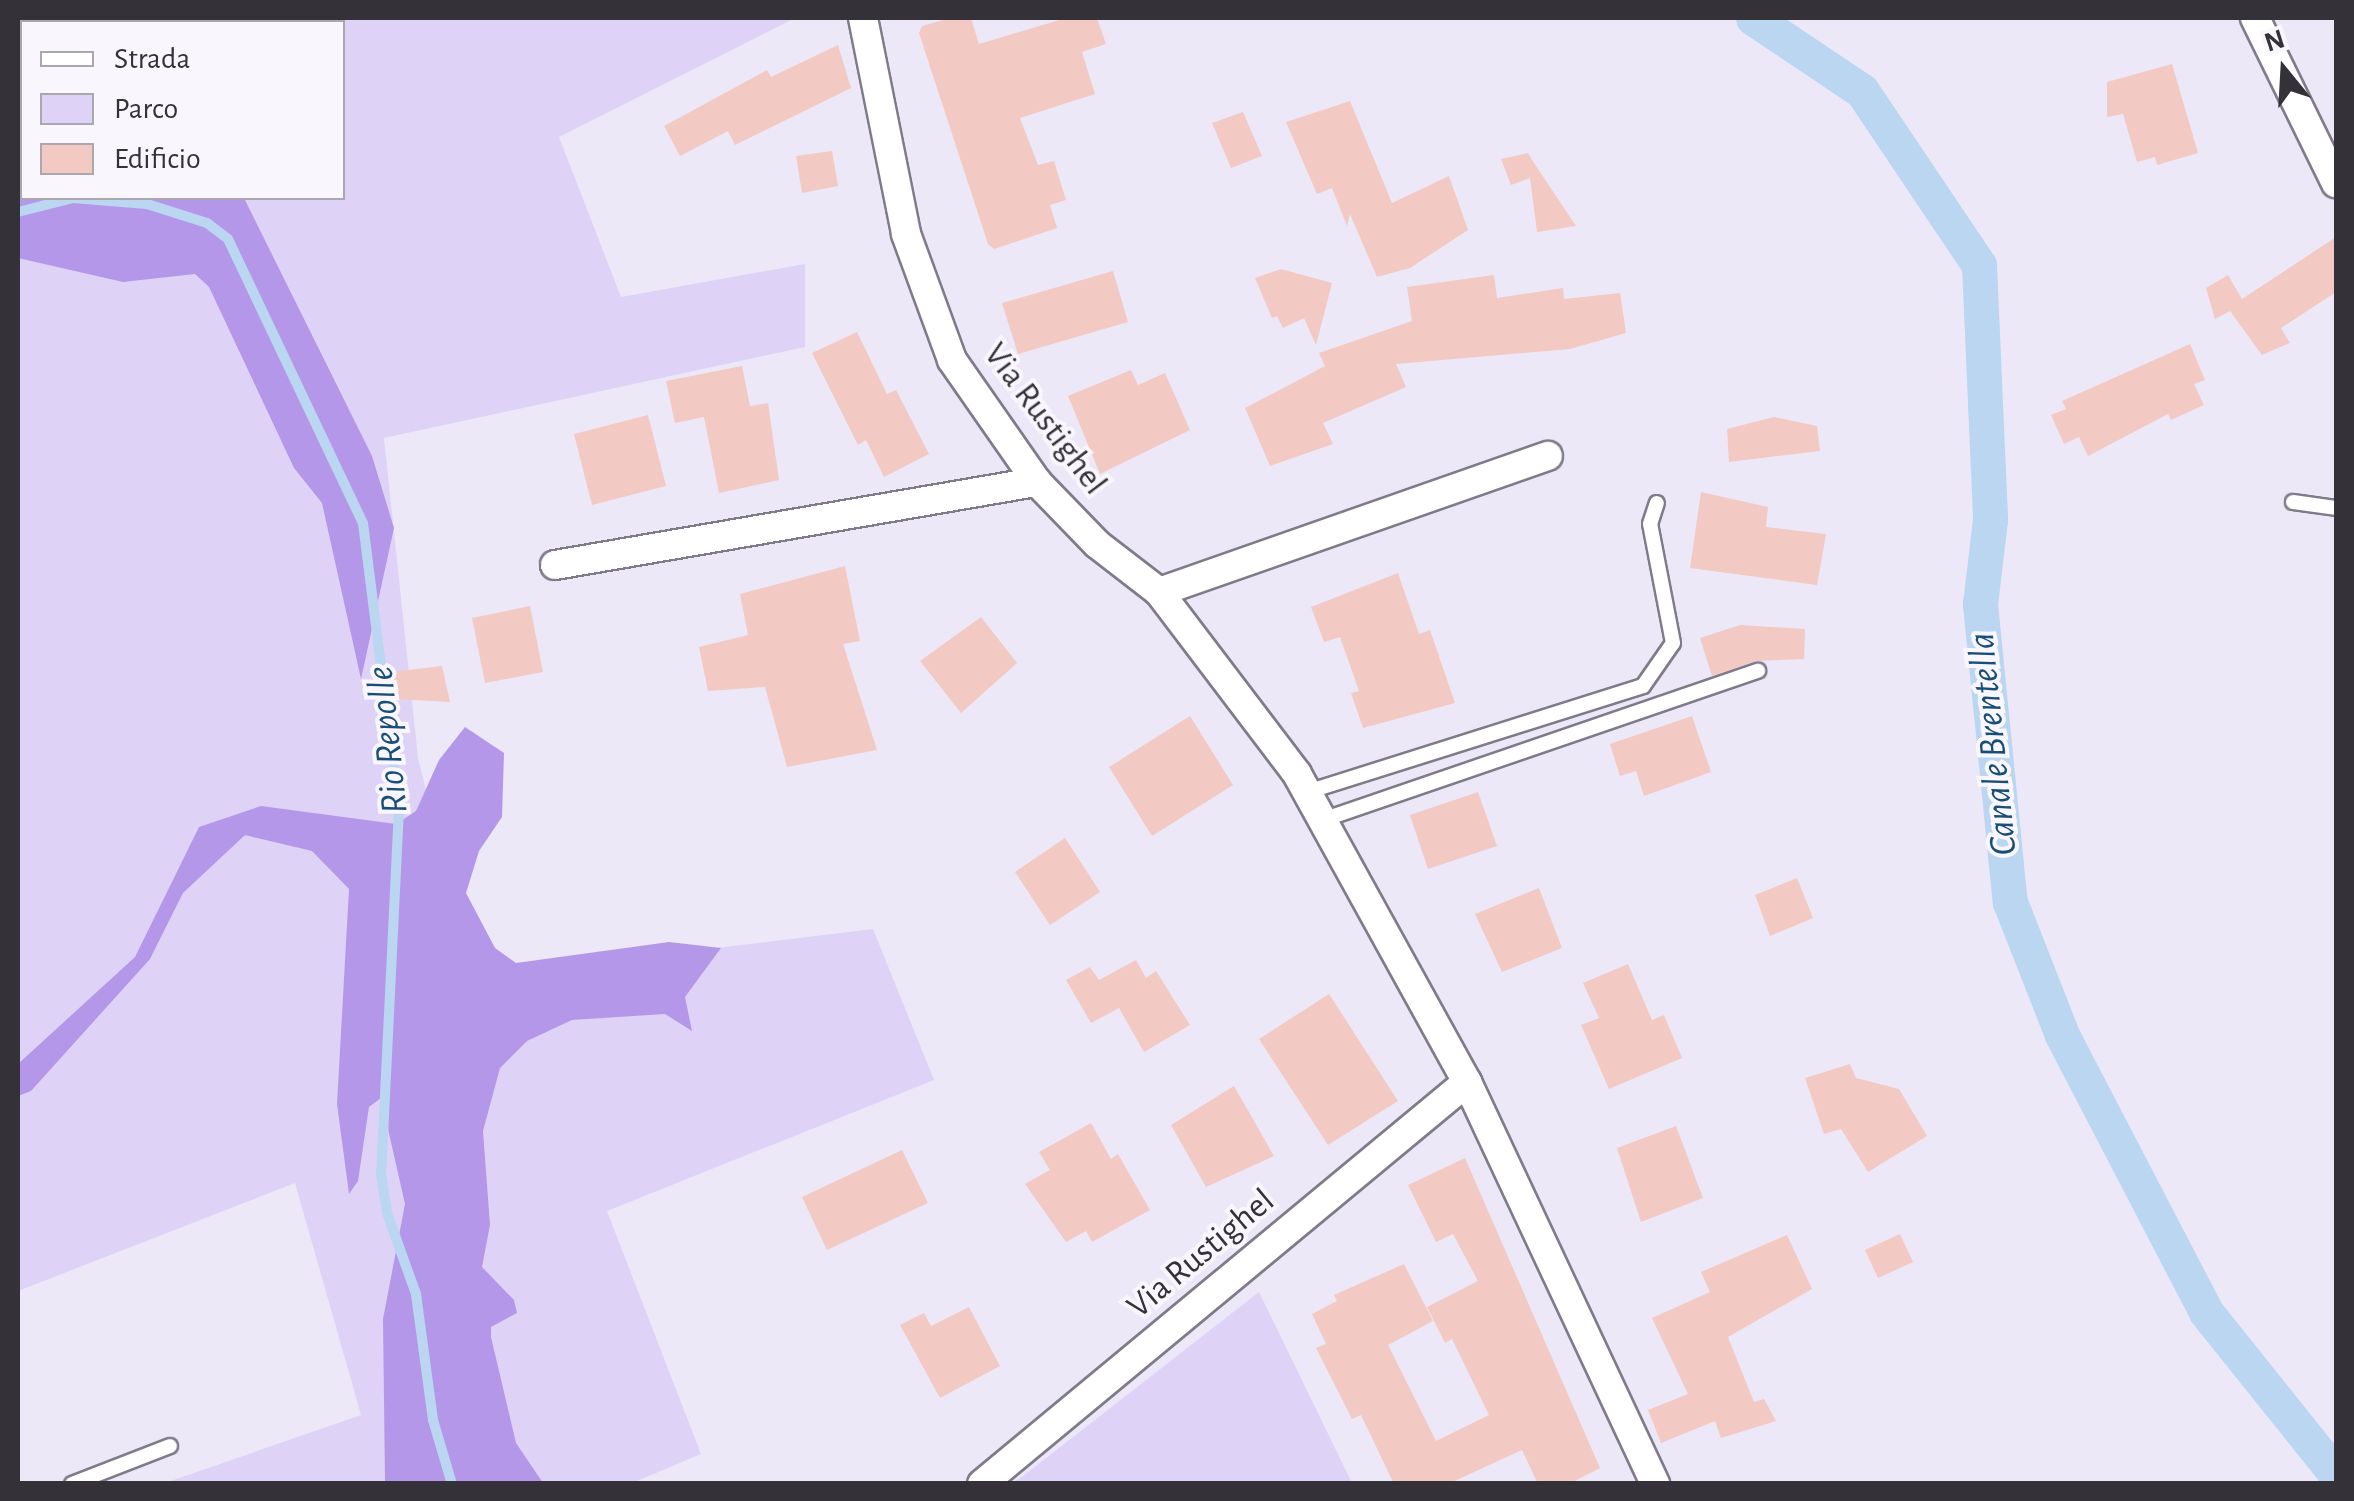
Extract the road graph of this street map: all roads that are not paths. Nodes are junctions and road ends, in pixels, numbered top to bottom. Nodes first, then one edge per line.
1 (863, 18) edge
2 (2255, 18) edge
3 (2336, 183) edge
4 (1548, 456) dead end
5 (1037, 482) junction
6 (2293, 502) dead end
7 (1657, 503) dead end
8 (2336, 508) edge
9 (555, 565) dead end
10 (1159, 592) junction
11 (1758, 671) dead end
12 (1307, 792) junction
13 (1322, 820) junction
14 (1468, 1082) junction
15 (170, 1446) dead end
16 (72, 1484) edge
17 (982, 1484) edge
18 (1655, 1484) edge

1 - 5 street, Via Rustighel
2 - 3 street
4 - 10 street
5 - 9 street
5 - 10 street, Via Rustighel
6 - 8 lane
7 - 12 lane
10 - 12 street, Via Rustighel
11 - 13 lane
12 - 13 street, Via Rustighel
13 - 14 street, Via Rustighel
14 - 17 street, Via Rustighel
14 - 18 street, Via Rustighel
15 - 16 lane

